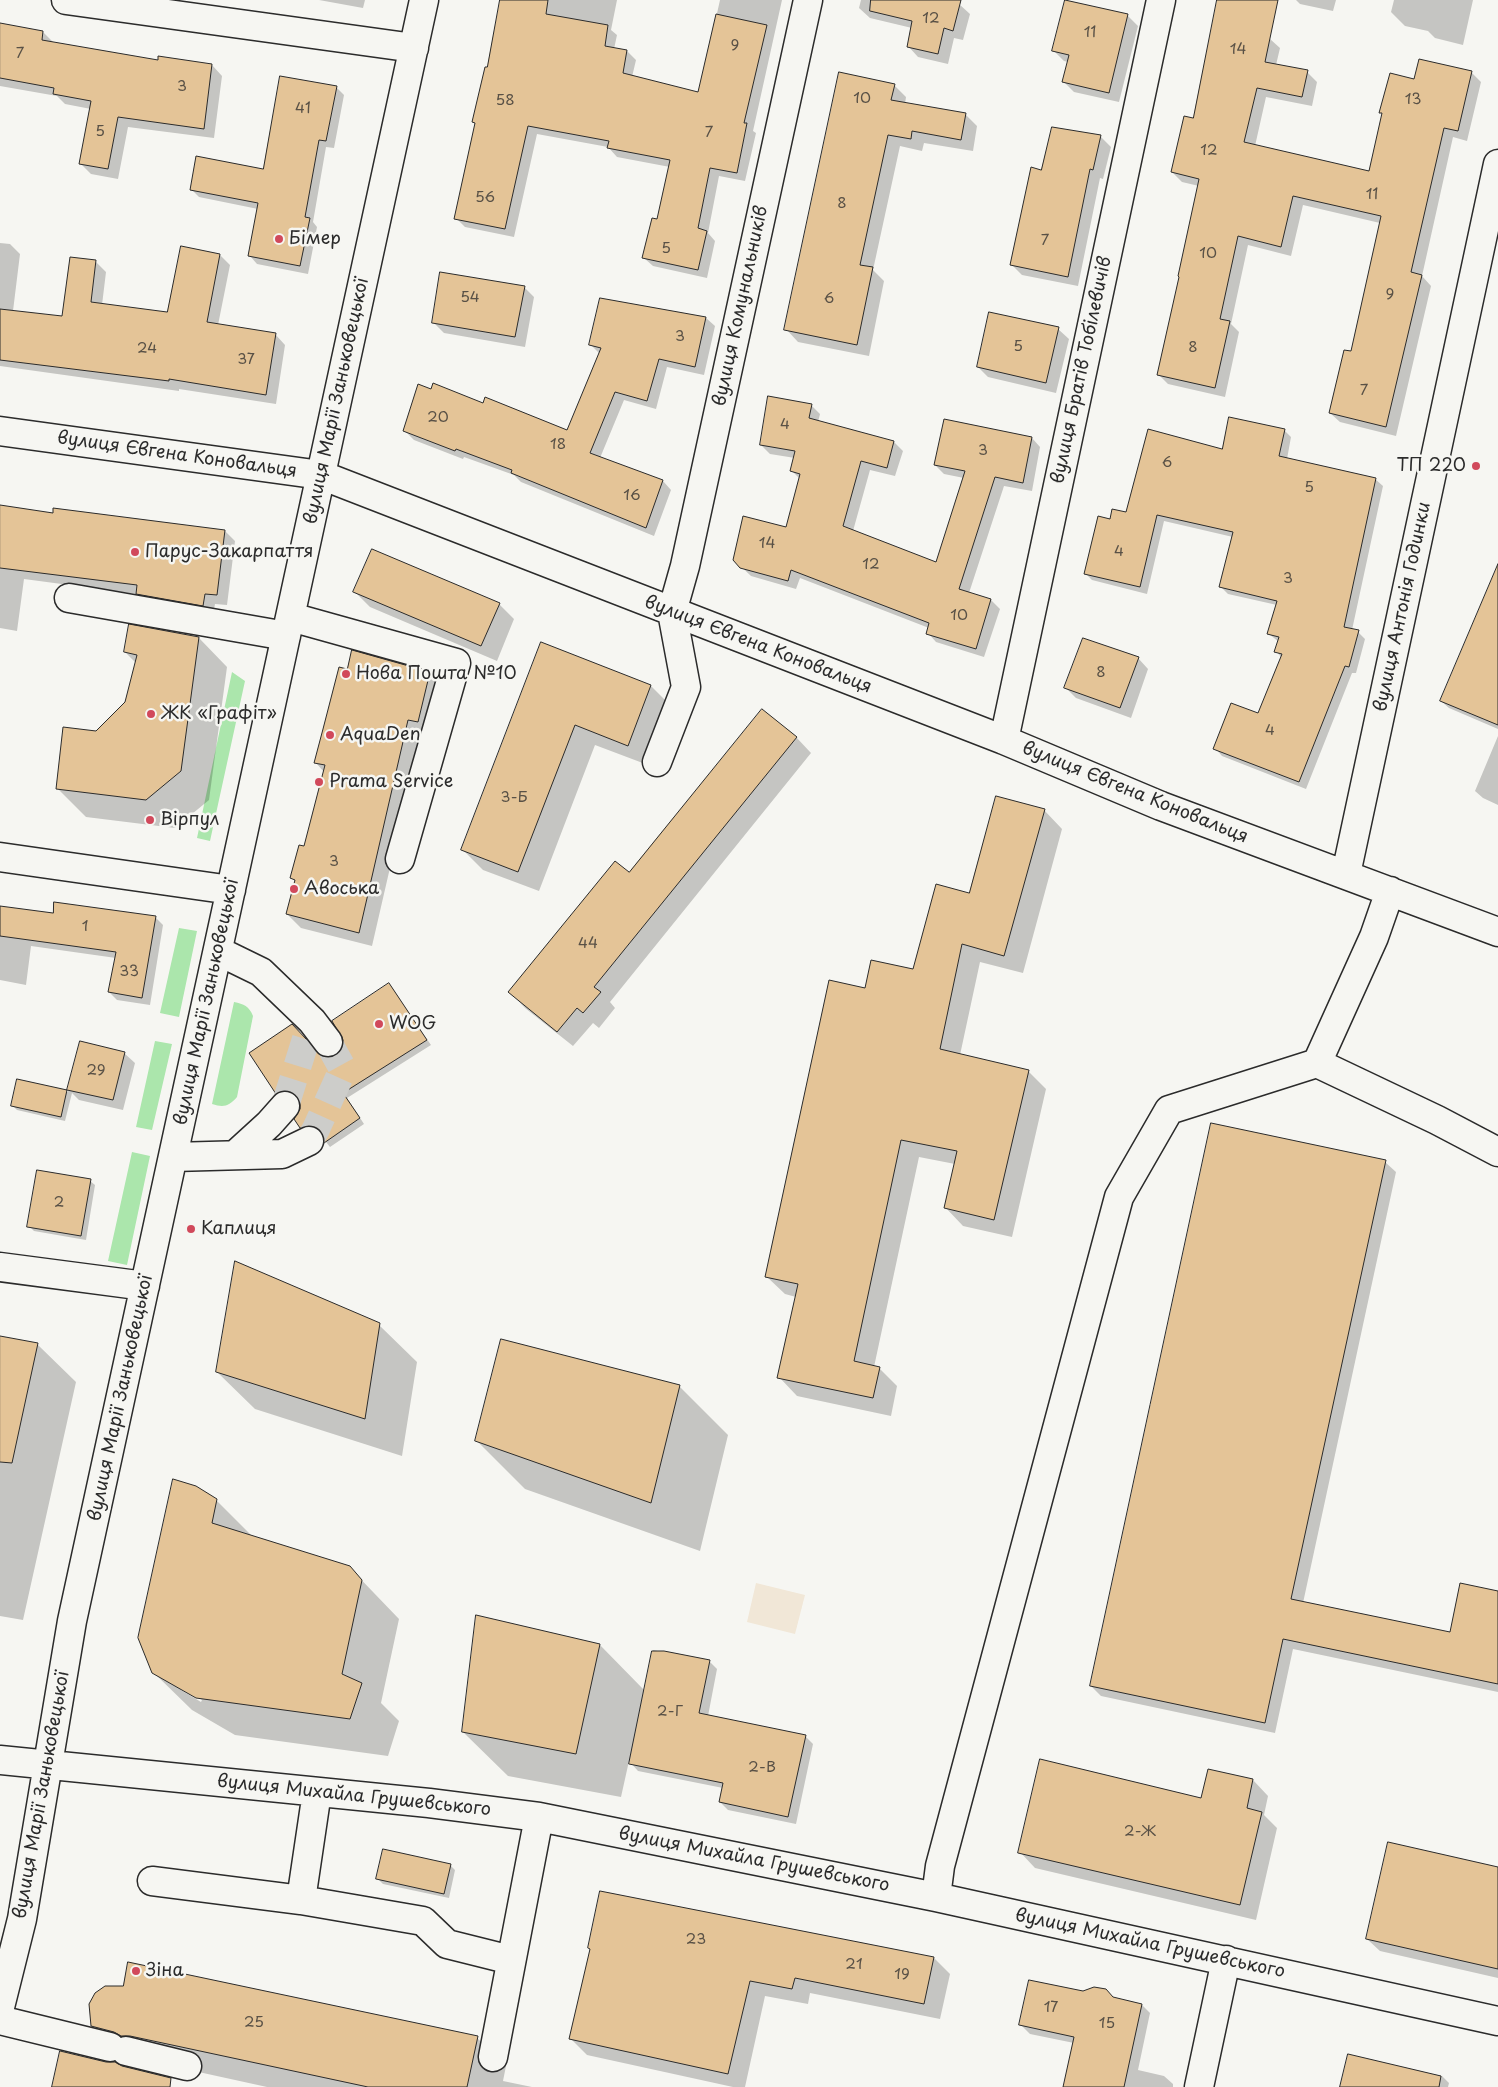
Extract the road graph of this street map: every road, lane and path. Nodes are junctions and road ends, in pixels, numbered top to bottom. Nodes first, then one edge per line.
1 (66, 0) edge
2 (424, 0) edge
3 (808, 0) edge
4 (1161, 0) edge
5 (414, 48) junction
6 (1498, 164) edge
7 (1493, 213) edge
8 (0, 431) edge
9 (321, 475) junction
10 (69, 598) dead end
11 (672, 612) junction
12 (288, 627) junction
13 (1004, 740) junction
14 (657, 762) dead end
15 (0, 858) edge
16 (400, 859) dead end
17 (1346, 874) junction
18 (231, 890) junction
19 (1390, 891) junction
20 (1498, 932) edge
21 (218, 951) junction
22 (317, 1040) tunnel mouth
23 (1317, 1063) junction
24 (285, 1106) tunnel mouth
25 (309, 1141) tunnel mouth
26 (1498, 1152) edge
27 (235, 1155) junction
28 (173, 1157) junction
29 (0, 1267) edge
30 (145, 1286) junction
31 (0, 1760) edge
32 (49, 1764) junction
33 (317, 1792) junction
34 (539, 1817) junction
35 (152, 1881) dead end
36 (936, 1897) junction
37 (301, 1900) junction
38 (511, 1960) junction
39 (1226, 1960) junction
40 (0, 2007) edge
41 (0, 2020) edge
42 (1498, 2021) edge
43 (493, 2057) dead end
44 (187, 2066) dead end
45 (1199, 2087) edge

1 - 5 street
2 - 5 street, вулиця Марії Заньковецької
3 - 11 street, вулиця Комунальників
4 - 13 street, вулиця Братів Тобілевичів
5 - 9 street, вулиця Марії Заньковецької
6 - 7 street, вулиця Антонія Годинки
7 - 17 street, вулиця Антонія Годинки
8 - 9 street, вулиця Євгена Коновальця
9 - 11 street, вулиця Євгена Коновальця
9 - 12 street, вулиця Марії Заньковецької
10 - 12 street
11 - 13 street, вулиця Євгена Коновальця
11 - 14 street
12 - 16 street
12 - 18 street, вулиця Марії Заньковецької
13 - 17 street, вулиця Євгена Коновальця
15 - 18 street
17 - 19 street, вулиця Євгена Коновальця
18 - 21 street, вулиця Марії Заньковецької
19 - 20 street, вулиця Євгена Коновальця
19 - 23 street
21 - 22 street
21 - 28 street, вулиця Марії Заньковецької
23 - 26 street
23 - 36 street
24 - 27 street
25 - 27 street
27 - 28 street
28 - 30 street, вулиця Марії Заньковецької
29 - 30 street
30 - 32 street, вулиця Марії Заньковецької
31 - 32 street, вулиця Михайла Грушевського
32 - 33 street, вулиця Михайла Грушевського
32 - 40 street, вулиця Марії Заньковецької
33 - 34 street, вулиця Михайла Грушевського
33 - 37 street
34 - 36 street, вулиця Михайла Грушевського
34 - 38 street
35 - 37 street
36 - 39 street, вулиця Михайла Грушевського
37 - 38 street
38 - 43 street
39 - 42 street, вулиця Михайла Грушевського
39 - 45 street
41 - 44 street

